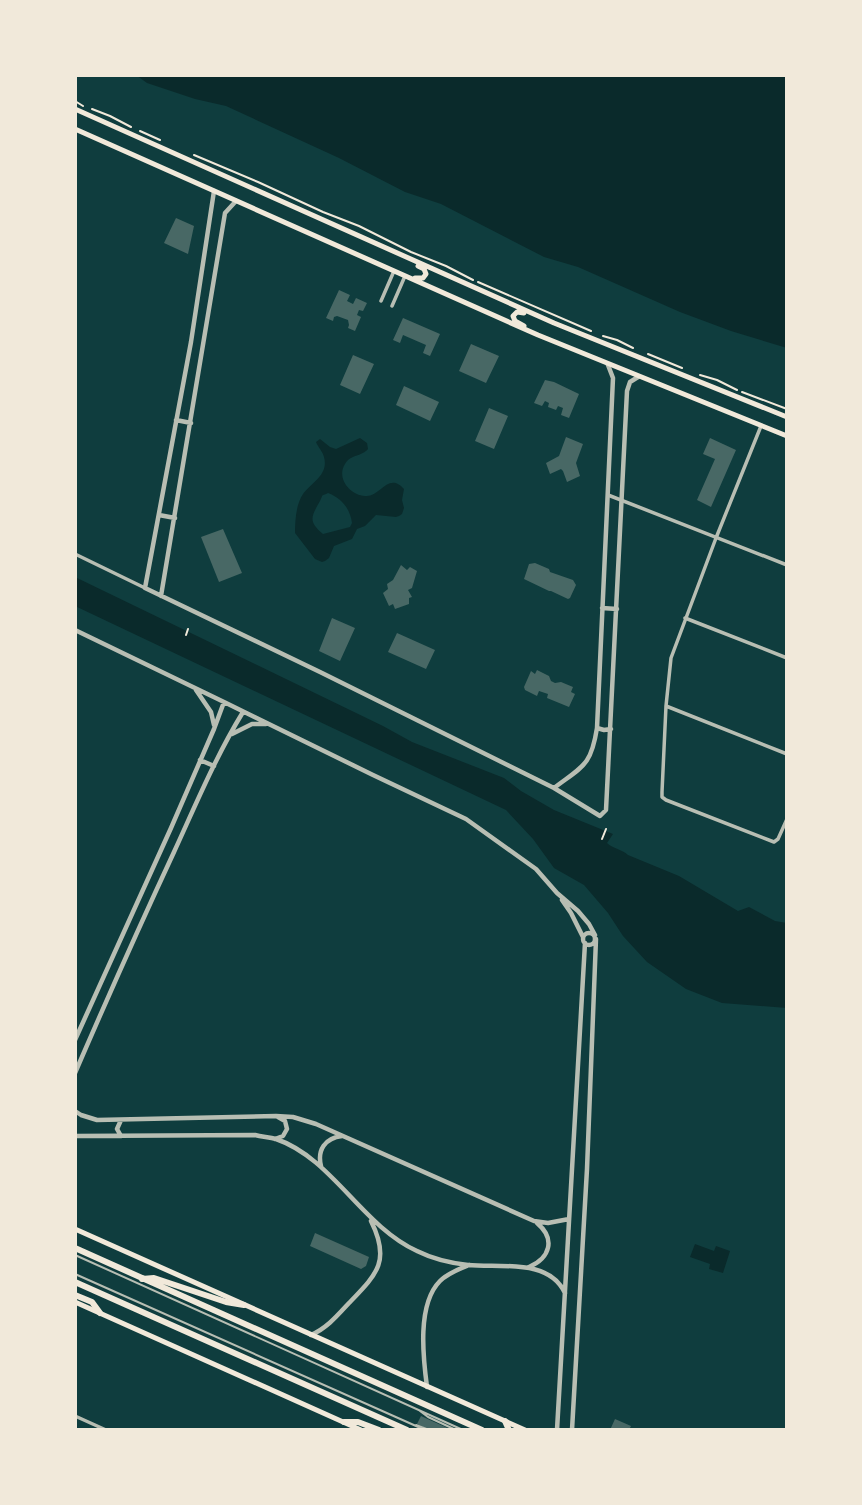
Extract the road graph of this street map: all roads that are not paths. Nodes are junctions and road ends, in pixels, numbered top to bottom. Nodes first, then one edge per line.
1 (75, 109) edge
2 (77, 130) edge
3 (75, 139) edge
4 (214, 191) junction
5 (236, 201) junction
6 (397, 253) junction
7 (394, 271) junction
8 (405, 276) junction
9 (381, 301) dead end
10 (392, 306) dead end
11 (554, 323) junction
12 (538, 335) junction
13 (608, 365) junction
14 (638, 377) junction
15 (787, 417) edge
16 (176, 420) junction
17 (191, 423) junction
18 (761, 426) junction
19 (787, 436) edge
20 (608, 495) junction
21 (622, 500) junction
22 (159, 515) junction
23 (175, 518) junction
24 (716, 538) junction
25 (75, 554) edge
26 (787, 565) edge
27 (145, 588) junction
28 (161, 596) junction
29 (602, 608) junction
30 (617, 609) junction
31 (685, 618) junction
32 (75, 630) edge
33 (787, 658) edge
34 (194, 687) junction
35 (224, 702) junction
36 (666, 706) junction
37 (243, 712) junction
38 (268, 724) junction
39 (597, 728) junction
40 (214, 729) junction
41 (611, 729) junction
42 (228, 737) junction
43 (787, 754) edge
44 (200, 760) junction
45 (214, 766) junction
46 (554, 788) junction
47 (787, 819) edge
48 (171, 828) junction
49 (183, 833) junction
50 (557, 893) junction
51 (129, 921) junction
52 (140, 926) junction
53 (595, 937) junction
54 (584, 940) junction
55 (84, 1021) junction
56 (593, 1026) junction
57 (95, 1027) junction
58 (580, 1027) junction
59 (75, 1040) edge
60 (75, 1073) edge
61 (577, 1084) junction
62 (590, 1084) junction
63 (75, 1111) edge
64 (276, 1116) junction
65 (121, 1119) junction
66 (75, 1136) edge
67 (121, 1136) junction
68 (346, 1136) junction
69 (274, 1139) junction
70 (323, 1170) junction
71 (571, 1175) junction
72 (586, 1177) junction
73 (369, 1217) junction
74 (569, 1219) junction
75 (534, 1221) junction
76 (75, 1229) edge
77 (75, 1248) edge
78 (75, 1255) edge
79 (469, 1265) junction
80 (528, 1268) junction
81 (75, 1274) edge
82 (142, 1279) junction
83 (75, 1282) edge
84 (565, 1293) junction
85 (75, 1295) edge
86 (75, 1302) edge
87 (244, 1305) junction
88 (100, 1313) junction
89 (564, 1313) junction
90 (578, 1313) junction
91 (311, 1335) junction
92 (427, 1387) junction
93 (415, 1408) junction
94 (75, 1416) edge
95 (505, 1421) junction
96 (344, 1422) junction
97 (408, 1426) edge
98 (106, 1430) edge
99 (361, 1430) edge
100 (379, 1430) edge
101 (427, 1430) edge
102 (456, 1430) edge
103 (463, 1430) edge
104 (482, 1430) edge
105 (509, 1430) edge
106 (525, 1430) edge
107 (557, 1430) edge
108 (572, 1430) edge

1 - 6 main road
2 - 3 street
2 - 4 main road
4 - 5 main road
4 - 16 street
5 - 7 main road
5 - 17 street
6 - 8 main road
6 - 11 main road
7 - 8 main road
7 - 9 street
8 - 10 street
8 - 12 main road
11 - 12 main road
11 - 15 main road
12 - 13 main road
13 - 14 main road
13 - 20 street
14 - 18 main road
14 - 21 street
16 - 17 street
16 - 22 street
17 - 23 street
18 - 19 main road
18 - 24 street
20 - 21 street
20 - 29 street
21 - 24 street
21 - 30 street
22 - 23 street
22 - 27 street
23 - 28 street
24 - 26 street
24 - 31 street
25 - 27 street
27 - 28 street
28 - 46 street
29 - 30 street
29 - 39 street
30 - 41 street
31 - 33 street
31 - 36 street
32 - 34 street
34 - 35 street
34 - 40 street
35 - 37 street
35 - 40 street
36 - 43 street
36 - 47 street
37 - 38 street
37 - 42 street
38 - 42 street
38 - 50 street
39 - 41 street
39 - 46 street
40 - 44 street
41 - 46 street
42 - 45 street
44 - 45 street
44 - 48 street
45 - 49 street
48 - 49 street
48 - 51 street
49 - 52 street
50 - 53 street
50 - 54 street
51 - 52 street
51 - 55 street
52 - 57 street
53 - 54 street
53 - 54 street
53 - 56 street
54 - 58 street
55 - 57 street
55 - 59 street
56 - 58 street
56 - 62 street
57 - 60 street
58 - 61 street
61 - 62 street
61 - 71 street
62 - 72 street
63 - 65 street
64 - 65 street
64 - 68 street
64 - 69 street
65 - 67 street
66 - 67 street
67 - 69 street
68 - 70 street
68 - 75 street
69 - 70 street
70 - 73 street
71 - 72 street
71 - 74 street
72 - 90 street
73 - 79 street
73 - 91 street
74 - 75 street
74 - 84 street
75 - 80 street
76 - 87 main road
77 - 82 highway
78 - 93 lane
79 - 80 street
79 - 92 street
80 - 84 street
81 - 97 lane
82 - 87 highway
82 - 104 highway
83 - 97 highway
84 - 89 street
85 - 88 highway
86 - 88 main road
87 - 91 main road
88 - 96 main road
89 - 90 street
89 - 107 street
90 - 108 street
91 - 92 main road
92 - 95 main road
93 - 102 lane
93 - 103 lane
94 - 98 street
95 - 105 highway
95 - 106 main road
96 - 99 main road
96 - 100 highway
97 - 101 lane

